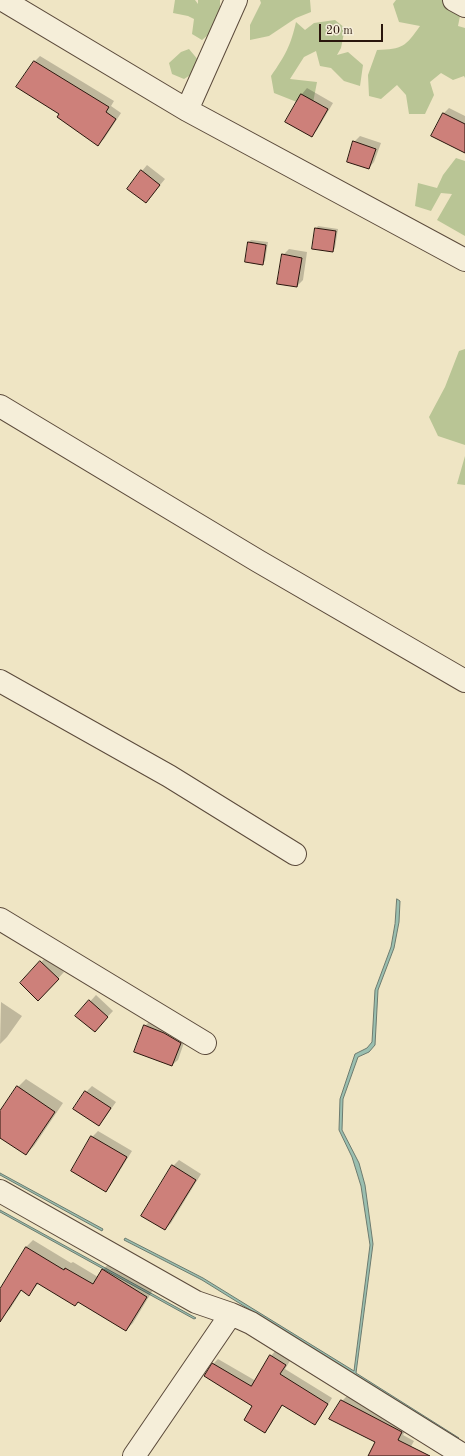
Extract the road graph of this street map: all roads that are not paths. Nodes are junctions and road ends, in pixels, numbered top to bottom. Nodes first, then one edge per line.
1 (3, 0) edge
2 (236, 0) edge
3 (454, 0) edge
4 (465, 6) edge
5 (186, 110) junction
6 (465, 260) edge
7 (0, 406) edge
8 (0, 681) edge
9 (465, 681) edge
10 (295, 854) dead end
11 (0, 919) edge
12 (205, 1043) dead end
13 (0, 1191) edge
14 (231, 1314) junction
15 (463, 1454) edge
16 (134, 1456) edge

1 - 5 street
2 - 5 street
3 - 4 street
5 - 6 street
7 - 9 street
8 - 10 street
11 - 12 street
13 - 14 street
14 - 15 street
14 - 16 street

